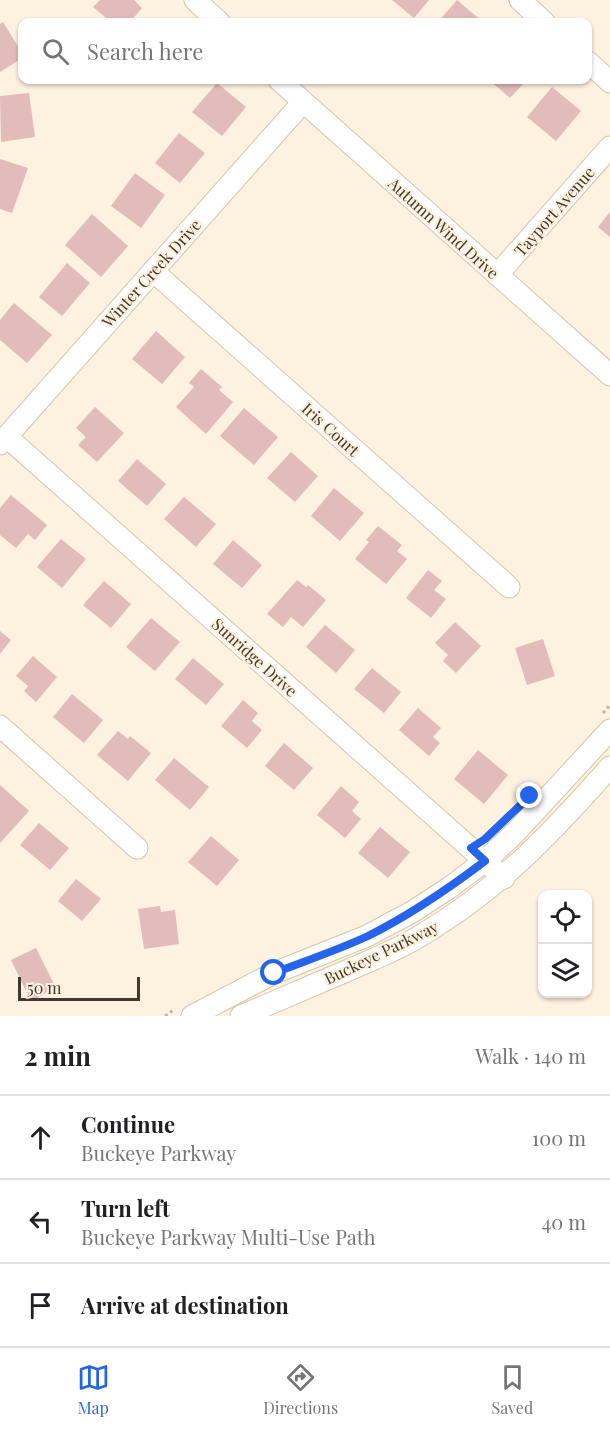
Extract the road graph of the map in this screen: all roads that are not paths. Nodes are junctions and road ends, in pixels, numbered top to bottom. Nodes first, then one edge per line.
1 (195, 0) edge
2 (520, 0) edge
3 (215, 18) edge
4 (540, 18) edge
5 (592, 66) edge
6 (610, 82) edge
7 (283, 84) edge
8 (303, 102) junction
9 (610, 147) edge
10 (153, 271) junction
11 (497, 275) junction
12 (610, 375) edge
13 (3, 440) edge
14 (509, 587) dead end
15 (606, 722) edge
16 (0, 726) edge
17 (610, 767) edge
18 (137, 848) dead end
19 (485, 861) junction
20 (504, 878) junction
21 (188, 1010) edge
22 (242, 1016) edge

1 - 3 street
2 - 4 street
5 - 6 street
7 - 8 street, Autumn Wind Drive
8 - 10 street, Winter Creek Drive
8 - 11 street, Autumn Wind Drive
9 - 11 street, Tayport Avenue
10 - 13 street, Winter Creek Drive
10 - 14 street, Iris Court
11 - 12 street, Autumn Wind Drive
13 - 19 street, Sunridge Drive
15 - 19 street, Buckeye Parkway
16 - 18 street
17 - 20 street, Buckeye Parkway
19 - 20 street, Sunridge Drive
19 - 21 street, Buckeye Parkway
20 - 22 street, Buckeye Parkway

